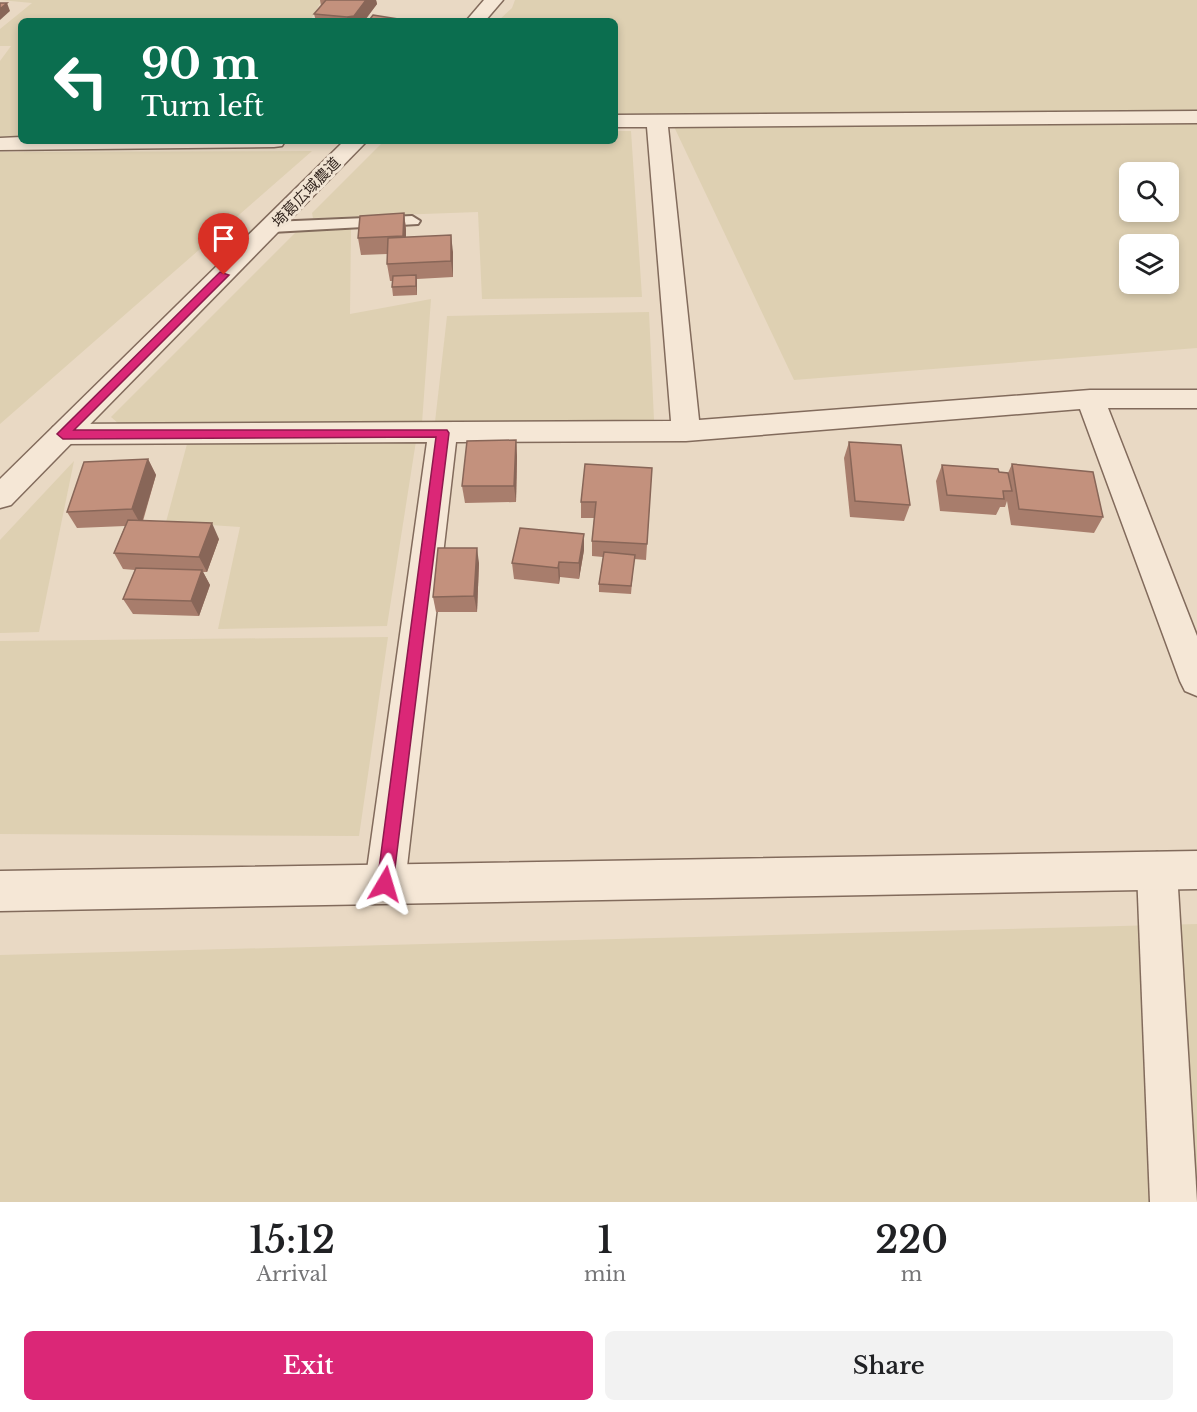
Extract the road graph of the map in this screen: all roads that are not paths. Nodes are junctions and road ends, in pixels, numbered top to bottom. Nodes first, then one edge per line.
1 (494, 0) edge
2 (478, 18) edge
3 (1197, 117) edge
4 (618, 121) edge
5 (657, 121) junction
6 (0, 144) edge
7 (18, 144) edge
8 (353, 144) edge
9 (412, 221) dead end
10 (272, 227) junction
11 (1090, 399) junction
12 (1197, 399) edge
13 (686, 431) junction
14 (443, 433) junction
15 (63, 434) junction
16 (0, 497) edge
17 (1197, 681) edge
18 (1177, 871) edge
19 (385, 884) junction
20 (0, 891) edge
21 (1174, 1202) edge

1 - 2 street
3 - 5 street
4 - 5 street
5 - 13 street
6 - 7 street
8 - 10 street, 埼葛広域農道
9 - 10 lane
10 - 15 street, 埼葛広域農道
11 - 12 street
11 - 13 street
11 - 17 street
13 - 14 street
14 - 15 street
14 - 19 street
15 - 16 street, 埼葛広域農道
18 - 19 street
18 - 21 street
19 - 20 street

